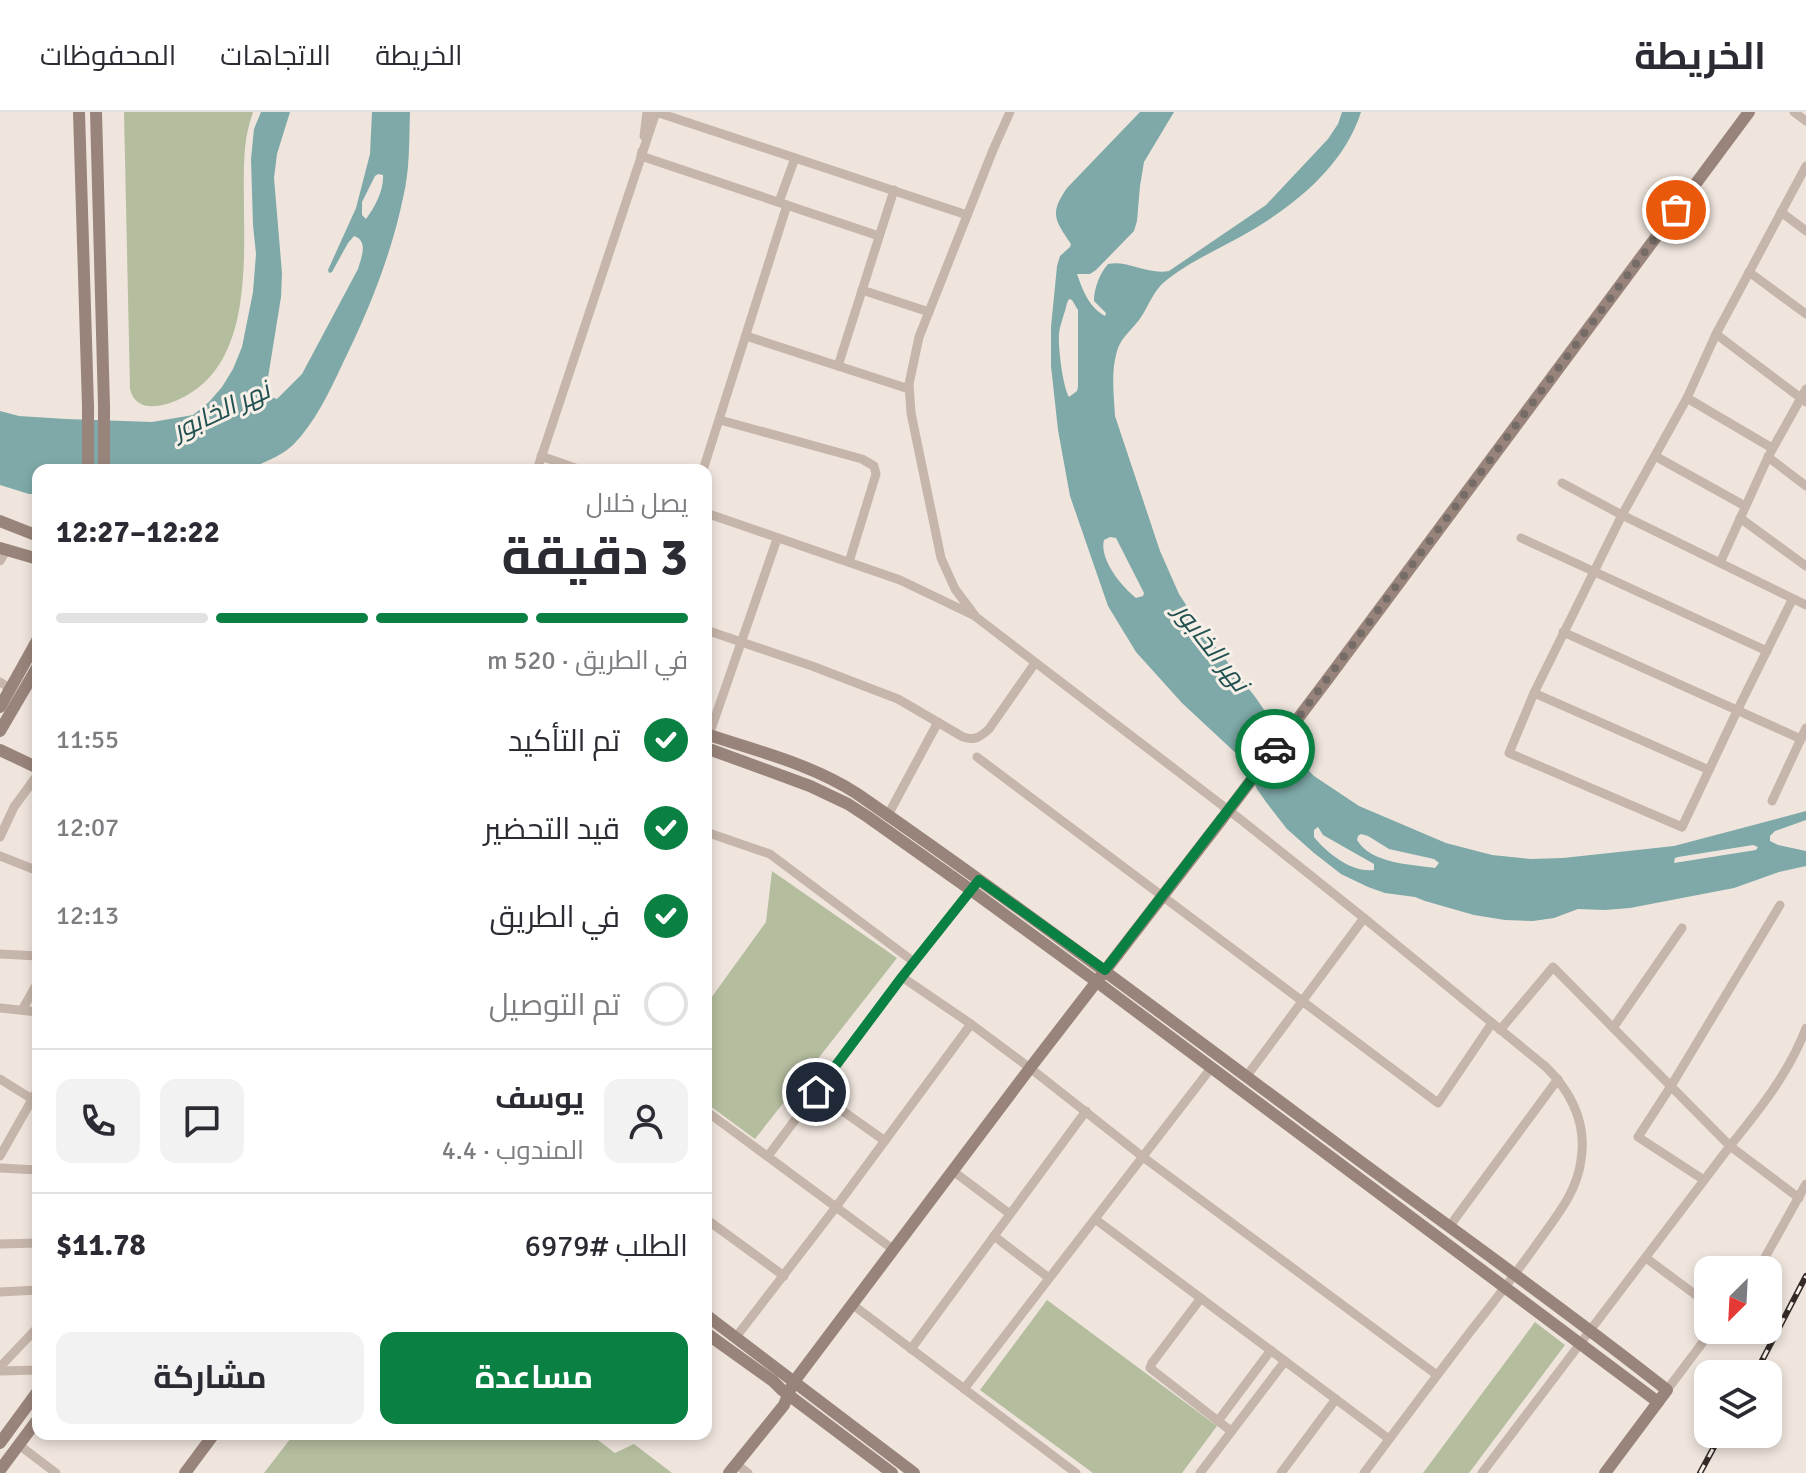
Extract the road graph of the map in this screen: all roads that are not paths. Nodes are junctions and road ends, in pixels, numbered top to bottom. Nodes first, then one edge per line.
1 (79, 112) edge
2 (96, 112) edge
3 (647, 112) edge
4 (656, 112) edge
5 (1010, 112) edge
6 (1749, 112) edge
7 (641, 156) junction
8 (795, 158) junction
9 (1806, 166) edge
10 (894, 190) junction
11 (783, 204) junction
12 (1781, 212) junction
13 (967, 215) junction
14 (1806, 231) edge
15 (879, 236) junction
16 (1749, 272) junction
17 (862, 290) junction
18 (929, 312) junction
19 (1806, 314) edge
20 (1716, 334) junction
21 (746, 336) junction
22 (838, 366) junction
23 (88, 377) junction
24 (104, 377) junction
25 (909, 389) junction
26 (1806, 389) edge
27 (1687, 398) junction
28 (1803, 400) edge
29 (720, 420) junction
30 (1770, 453) junction
31 (541, 456) junction
32 (1655, 456) junction
33 (88, 464) edge
34 (104, 464) edge
35 (539, 464) edge
36 (564, 464) edge
37 (705, 464) edge
38 (1562, 483) dead end
39 (1806, 486) edge
40 (1745, 506) junction
41 (712, 515) edge
42 (1622, 515) junction
43 (1740, 518) junction
44 (0, 521) edge
45 (32, 534) edge
46 (1521, 538) dead end
47 (777, 539) junction
48 (2, 553) edge
49 (32, 558) edge
50 (849, 562) junction
51 (1720, 563) junction
52 (1806, 566) edge
53 (1594, 572) junction
54 (1792, 600) junction
55 (1806, 605) edge
56 (976, 617) junction
57 (712, 632) edge
58 (1563, 632) junction
59 (741, 641) junction
60 (1767, 651) junction
61 (32, 653) edge
62 (1035, 663) junction
63 (19, 683) edge
64 (1534, 693) junction
65 (0, 707) edge
66 (1737, 711) junction
67 (938, 722) junction
68 (712, 725) edge
69 (1806, 728) edge
70 (0, 731) edge
71 (1801, 739) junction
72 (712, 740) edge
73 (712, 741) edge
74 (0, 750) edge
75 (977, 757) dead end
76 (32, 765) edge
77 (1709, 770) junction
78 (32, 782) edge
79 (1772, 801) dead end
80 (888, 815) junction
81 (712, 834) edge
82 (0, 837) edge
83 (0, 856) edge
84 (32, 869) edge
85 (975, 885) junction
86 (1161, 897) junction
87 (1780, 905) dead end
88 (1364, 918) junction
89 (1682, 928) dead end
90 (0, 954) edge
91 (32, 956) edge
92 (914, 962) junction
93 (1105, 970) junction
94 (902, 977) junction
95 (1097, 982) junction
96 (32, 992) edge
97 (1302, 1002) junction
98 (0, 1008) edge
99 (22, 1010) junction
100 (32, 1011) edge
101 (971, 1024) junction
102 (1496, 1026) junction
103 (1613, 1028) junction
104 (1806, 1028) edge
105 (1030, 1068) junction
106 (1211, 1068) junction
107 (1246, 1077) junction
108 (0, 1079) edge
109 (1558, 1079) junction
110 (1671, 1086) junction
111 (816, 1092) junction
112 (32, 1098) edge
113 (32, 1105) edge
114 (1086, 1111) junction
115 (712, 1115) edge
116 (885, 1141) junction
117 (1730, 1146) junction
118 (0, 1156) edge
119 (768, 1156) junction
120 (1143, 1157) junction
121 (0, 1168) edge
122 (32, 1170) edge
123 (953, 1171) junction
124 (1704, 1180) junction
125 (1806, 1184) edge
126 (1799, 1198) junction
127 (836, 1207) junction
128 (1010, 1214) junction
129 (1095, 1219) junction
130 (712, 1223) edge
131 (1449, 1227) junction
132 (994, 1236) junction
133 (32, 1243) edge
134 (0, 1244) edge
135 (894, 1250) junction
136 (1766, 1256) edge
137 (1646, 1258) junction
138 (1515, 1275) junction
139 (784, 1276) junction
140 (1049, 1278) junction
141 (1505, 1288) junction
142 (32, 1290) edge
143 (0, 1292) edge
144 (1694, 1294) edge
145 (1201, 1298) junction
146 (853, 1305) junction
147 (712, 1319) edge
148 (1592, 1330) junction
149 (32, 1334) edge
150 (712, 1337) edge
151 (736, 1337) junction
152 (1581, 1344) junction
153 (1702, 1344) edge
154 (911, 1349) junction
155 (1271, 1350) junction
156 (1285, 1361) junction
157 (0, 1369) edge
158 (32, 1370) edge
159 (1437, 1375) junction
160 (791, 1389) junction
161 (964, 1389) junction
162 (1667, 1390) junction
163 (32, 1399) edge
164 (1336, 1399) junction
165 (1658, 1402) junction
166 (1218, 1421) junction
167 (32, 1427) edge
168 (1231, 1431) junction
169 (1389, 1439) junction
170 (210, 1440) edge
171 (0, 1443) edge
172 (19, 1445) junction
173 (732, 1468) edge
174 (0, 1470) edge
175 (56, 1473) edge
176 (185, 1473) edge
177 (748, 1473) edge
178 (892, 1473) edge
179 (914, 1473) edge
180 (1076, 1473) edge
181 (1200, 1473) edge
182 (1281, 1473) edge
183 (1364, 1473) edge
184 (1482, 1473) edge
185 (1605, 1473) edge

1 - 23 street
2 - 24 street
3 - 7 street
4 - 7 street
4 - 8 street
5 - 13 street
6 - 86 street, bridge
7 - 11 street
7 - 31 street
8 - 10 street
8 - 11 street
9 - 12 street
10 - 13 street
10 - 15 street
11 - 15 street
11 - 21 street
12 - 14 street
12 - 16 street
13 - 18 street
15 - 17 street
16 - 19 street
16 - 20 street
17 - 18 street
17 - 22 street
18 - 25 street
20 - 27 street
20 - 28 street
21 - 22 street
21 - 29 street
22 - 25 street
23 - 24 street
23 - 33 street
24 - 34 street
25 - 56 street
26 - 28 street
27 - 30 street
27 - 32 street
28 - 30 street
29 - 37 street
29 - 50 street
30 - 39 street
30 - 40 street
31 - 35 street
31 - 36 street
32 - 40 street
32 - 42 street
38 - 42 street
40 - 43 street
41 - 47 street
42 - 51 street
42 - 53 street
43 - 51 street
43 - 52 street
44 - 45 street
46 - 53 street
47 - 50 street
47 - 59 street
48 - 49 street
50 - 56 street
51 - 54 street
53 - 58 street
53 - 60 street
54 - 55 street
54 - 60 street
56 - 62 street
57 - 59 street
58 - 64 street
58 - 66 street
59 - 67 street
59 - 68 street
60 - 66 street
61 - 63 street
62 - 67 street
62 - 88 street
63 - 65 street
63 - 70 street
64 - 77 street
64 - 77 street
66 - 71 street
66 - 77 street
67 - 80 street
69 - 71 street
71 - 79 street
72 - 80 street
73 - 85 street
74 - 76 street
75 - 86 street
78 - 82 street
80 - 85 street
81 - 92 street
83 - 84 street
85 - 92 street
85 - 93 street
85 - 95 street
86 - 93 street
86 - 97 street
87 - 110 street
88 - 97 street
88 - 102 street
89 - 103 street
90 - 91 street
92 - 94 street
93 - 95 street
93 - 107 street
94 - 101 street
94 - 111 street
95 - 105 street
95 - 106 street
96 - 99 street
97 - 102 street
97 - 107 street
98 - 99 street
99 - 100 street
101 - 105 street
101 - 116 street
102 - 103 street
102 - 109 street
103 - 110 street
104 - 117 street
105 - 114 street
105 - 123 street
106 - 120 street
106 - 141 street
107 - 131 street
108 - 112 street
109 - 131 street
109 - 138 street
110 - 117 street
110 - 124 street
111 - 116 street
111 - 119 street
113 - 118 street
114 - 120 street
114 - 128 street
115 - 119 street
116 - 127 street
117 - 124 street
117 - 126 street
119 - 127 street
120 - 129 street
120 - 159 street
121 - 122 street
123 - 128 street
123 - 135 street
124 - 137 street
125 - 126 street
126 - 136 street
127 - 135 street
127 - 139 street
128 - 132 street
129 - 140 street
129 - 145 street
130 - 139 street
131 - 138 street
132 - 140 street
132 - 154 street
133 - 134 street
135 - 146 street
137 - 144 street
137 - 148 street
138 - 141 street
138 - 148 street
139 - 151 street
140 - 161 street
141 - 152 street
141 - 159 street
142 - 143 street
145 - 155 street
145 - 166 street
146 - 154 street
146 - 160 street
147 - 151 street
148 - 152 street
148 - 162 street
149 - 157 street
150 - 160 street
151 - 160 street
152 - 165 street
152 - 184 street
153 - 162 street
154 - 161 street
155 - 156 street
155 - 166 street
156 - 164 street
156 - 168 street
157 - 158 street
159 - 169 street
160 - 173 street
160 - 178 street
160 - 179 street
161 - 180 street
162 - 165 street
163 - 171 street
164 - 169 street
164 - 182 street
165 - 185 street
166 - 168 street
167 - 172 street
168 - 181 street
169 - 183 street
170 - 176 street
172 - 174 street
172 - 175 street
173 - 177 street

